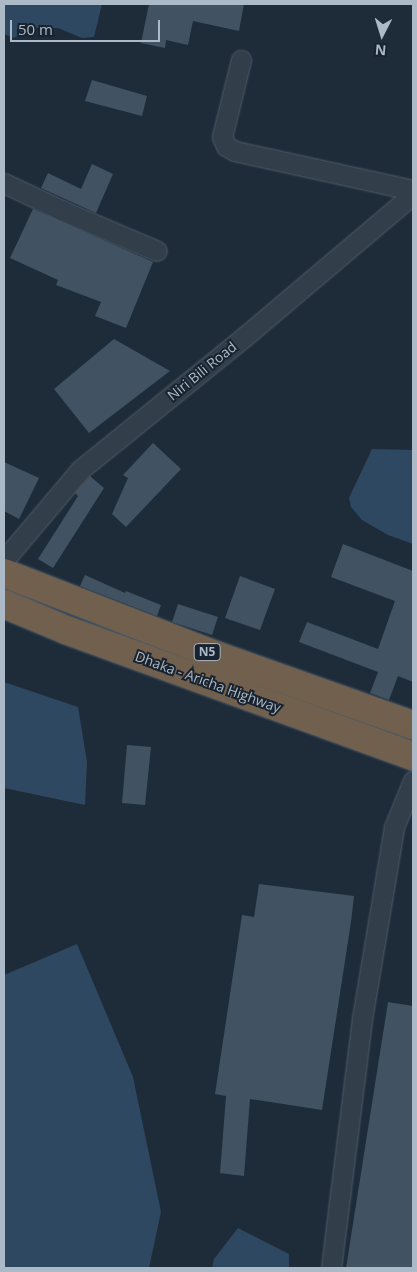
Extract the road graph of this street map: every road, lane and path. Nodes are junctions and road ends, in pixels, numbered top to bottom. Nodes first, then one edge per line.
1 (241, 60) dead end
2 (4, 184) edge
3 (413, 192) edge
4 (157, 250) dead end
5 (4, 560) edge
6 (4, 573) edge
7 (4, 604) edge
8 (413, 725) edge
9 (413, 756) edge
10 (413, 782) edge
11 (331, 1268) edge

1 - 3 street
2 - 4 street
3 - 5 street, Niri Bili Road
6 - 8 highway, N5
7 - 9 highway, Dhaka - Aricha Highway / N5
10 - 11 street

